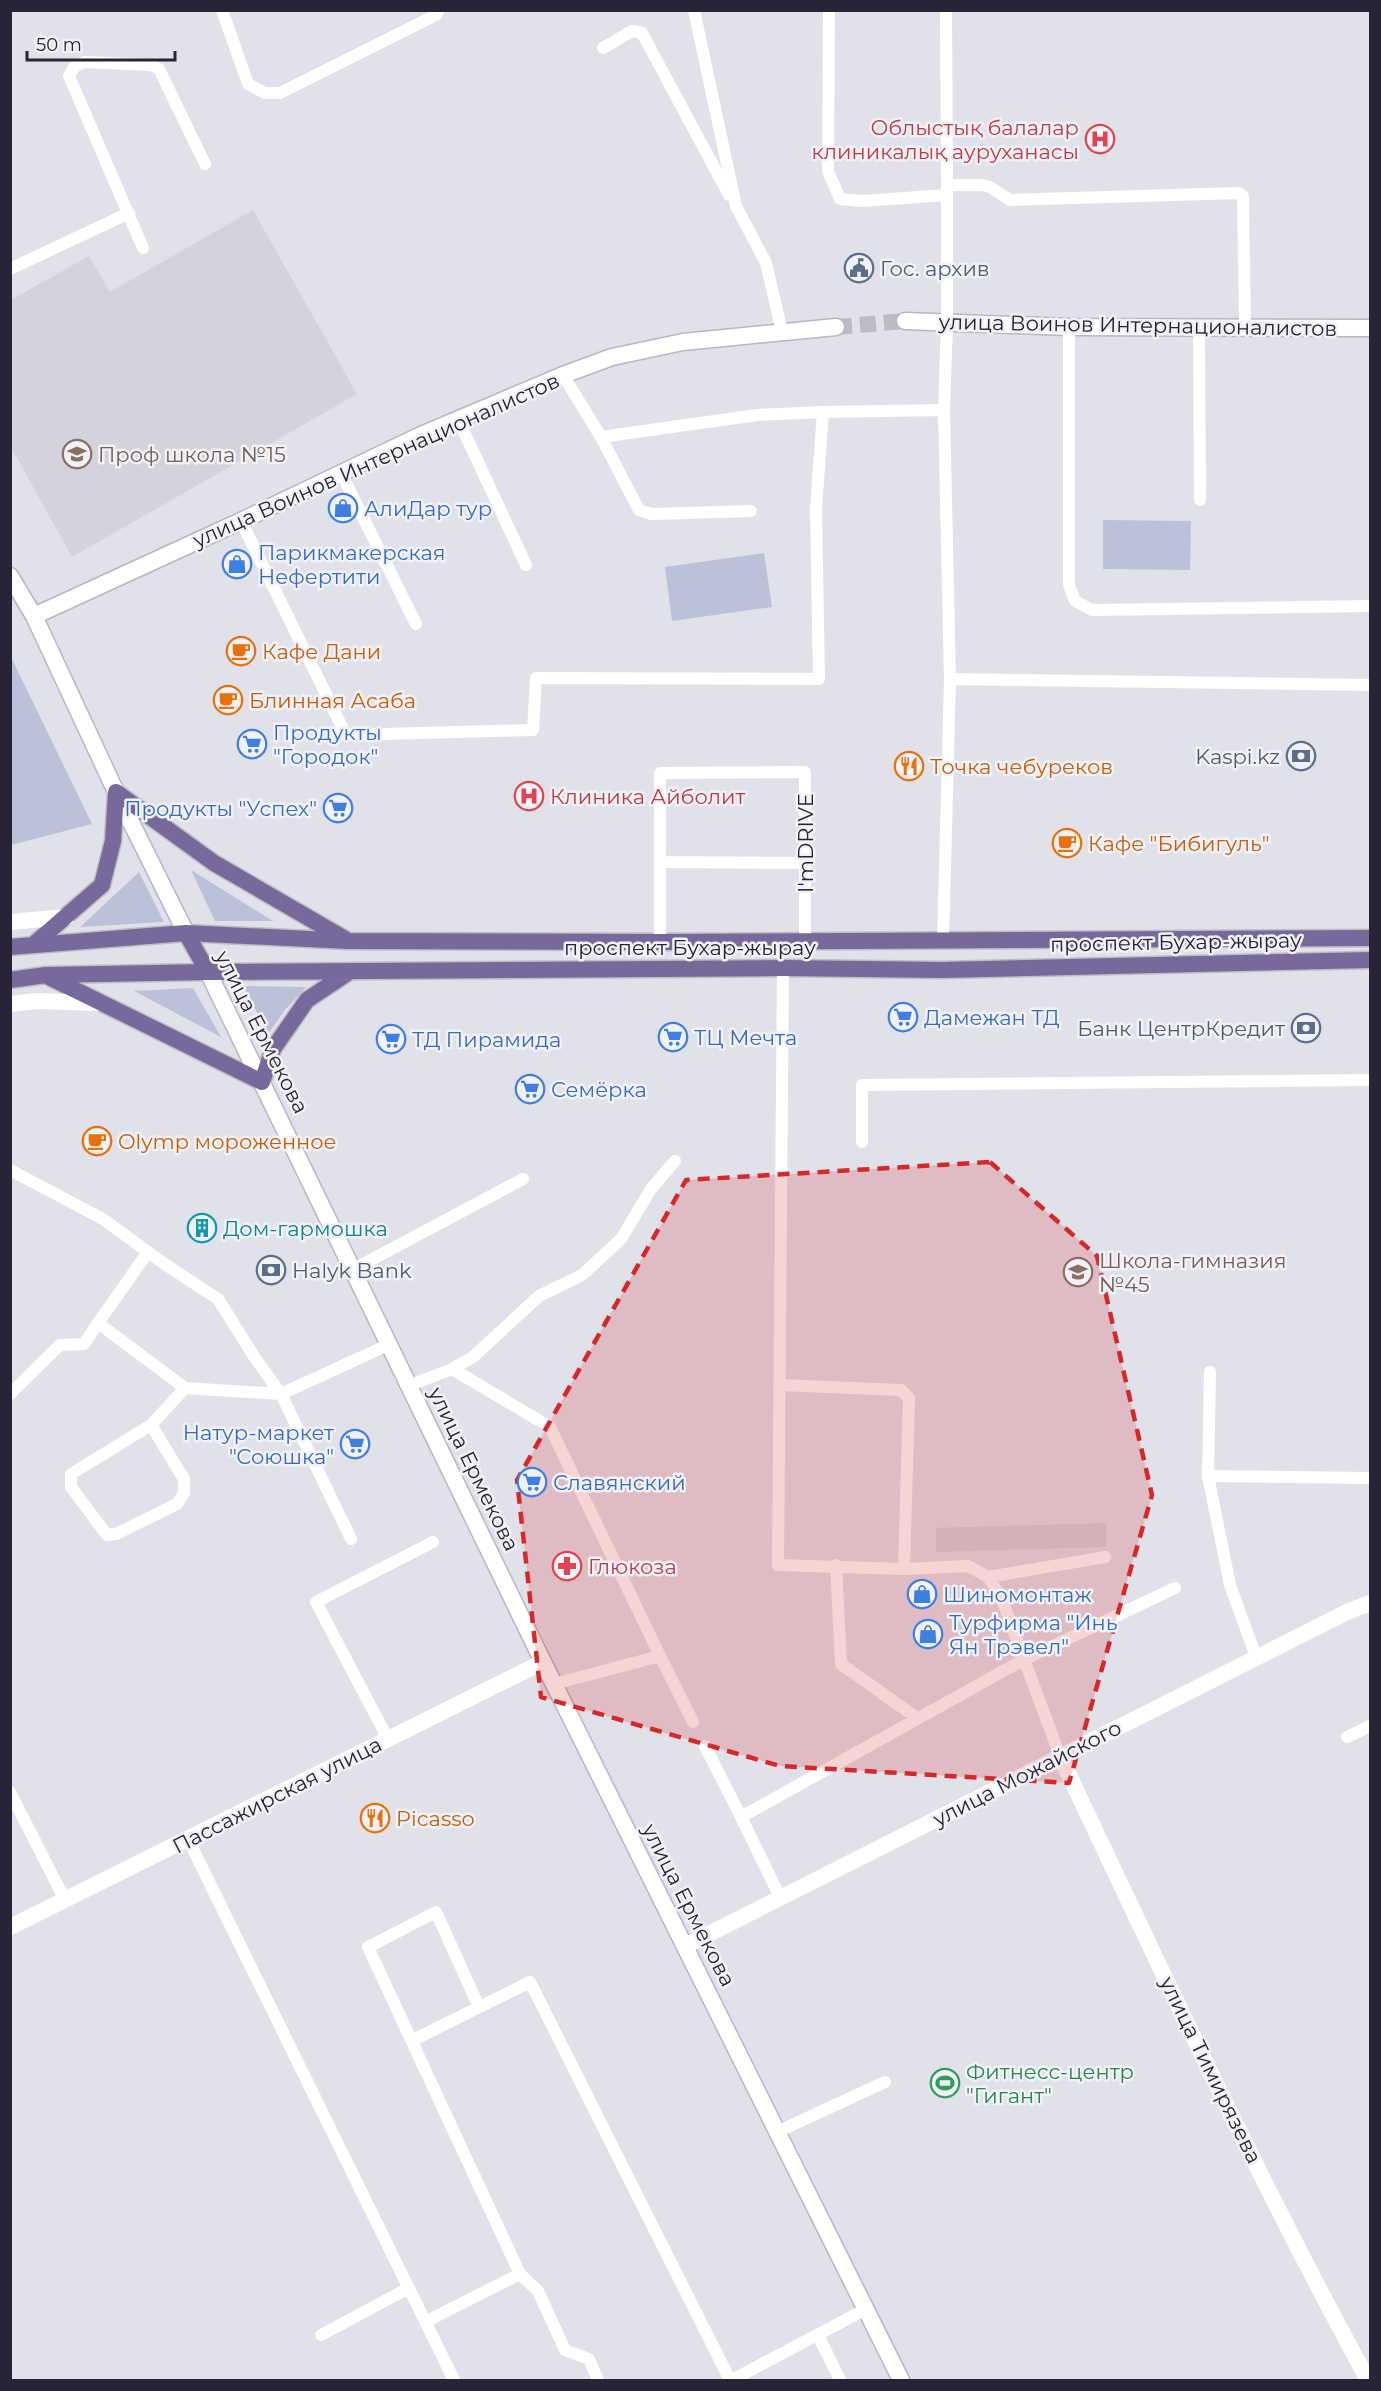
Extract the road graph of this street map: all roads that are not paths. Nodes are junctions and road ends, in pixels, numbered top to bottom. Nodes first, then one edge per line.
1 (222, 10) edge
2 (439, 10) edge
3 (694, 10) edge
4 (829, 10) edge
5 (946, 10) edge
6 (603, 48) dead end
7 (205, 164) dead end
8 (947, 190) junction
9 (736, 207) junction
10 (129, 213) junction
11 (143, 248) dead end
12 (10, 269) edge
13 (905, 321) tunnel mouth
14 (947, 323) junction
15 (836, 327) tunnel mouth
16 (1069, 327) junction
17 (1199, 327) junction
18 (1245, 327) junction
19 (1371, 328) edge
20 (782, 332) junction
21 (563, 375) junction
22 (944, 410) junction
23 (823, 412) junction
24 (458, 419) junction
25 (601, 437) junction
26 (341, 473) junction
27 (1200, 500) dead end
28 (751, 511) dead end
29 (241, 521) junction
30 (526, 565) dead end
31 (10, 576) edge
32 (1371, 606) edge
33 (34, 616) junction
34 (416, 624) dead end
35 (950, 679) junction
36 (1371, 685) edge
37 (116, 792) junction
38 (660, 862) junction
39 (805, 863) junction
40 (67, 917) junction
41 (10, 922) edge
42 (186, 933) junction
43 (1371, 938) edge
44 (10, 939) edge
45 (348, 941) junction
46 (660, 942) junction
47 (805, 942) junction
48 (943, 942) junction
49 (33, 945) junction
50 (10, 946) edge
51 (1371, 960) edge
52 (783, 968) junction
53 (942, 969) junction
54 (208, 972) junction
55 (350, 972) junction
56 (46, 975) junction
57 (10, 980) edge
58 (10, 990) edge
59 (10, 1004) edge
60 (101, 1004) junction
61 (1371, 1080) edge
62 (262, 1082) junction
63 (862, 1142) dead end
64 (675, 1161) dead end
65 (10, 1170) edge
66 (523, 1179) dead end
67 (148, 1252) junction
68 (352, 1270) junction
69 (98, 1323) junction
70 (388, 1345) junction
71 (453, 1369) junction
72 (1210, 1372) dead end
73 (779, 1385) junction
74 (408, 1386) junction
75 (185, 1388) junction
76 (10, 1394) edge
77 (281, 1394) junction
78 (151, 1425) junction
79 (1208, 1476) junction
80 (1371, 1478) edge
81 (351, 1539) dead end
82 (433, 1542) dead end
83 (1105, 1557) dead end
84 (836, 1566) junction
85 (904, 1569) junction
86 (988, 1577) junction
87 (1175, 1588) dead end
88 (1371, 1604) edge
89 (660, 1656) junction
90 (1257, 1659) junction
91 (1023, 1660) junction
92 (543, 1662) junction
93 (554, 1684) junction
94 (916, 1718) junction
95 (693, 1722) dead end
96 (1371, 1726) edge
97 (1347, 1737) dead end
98 (388, 1739) junction
99 (705, 1746) dead end
100 (1060, 1756) junction
101 (10, 1792) edge
102 (741, 1817) junction
103 (188, 1839) junction
104 (781, 1899) junction
105 (65, 1900) junction
106 (10, 1927) edge
107 (685, 1946) junction
108 (479, 2007) junction
109 (412, 2040) junction
110 (885, 2082) dead end
111 (777, 2132) junction
112 (520, 2274) junction
113 (409, 2288) junction
114 (866, 2309) junction
115 (425, 2322) junction
116 (321, 2335) dead end
117 (818, 2335) junction
118 (454, 2380) edge
119 (598, 2380) edge
120 (731, 2380) edge
121 (840, 2380) edge
122 (901, 2380) edge
123 (1368, 2380) edge

1 - 2 lane
3 - 9 lane
4 - 8 lane
5 - 8 lane
6 - 9 lane
7 - 10 lane
8 - 14 lane
8 - 18 lane
9 - 20 lane
10 - 11 lane
10 - 12 lane
13 - 14 main road, улица Воинов Интернационалистов
14 - 16 main road, улица Воинов Интернационалистов
14 - 22 lane
15 - 20 main road, улица Воинов Интернационалистов
16 - 17 main road, улица Воинов Интернационалистов
16 - 32 lane
17 - 18 main road, улица Воинов Интернационалистов
17 - 27 lane
18 - 19 main road, улица Воинов Интернационалистов
20 - 21 main road, улица Воинов Интернационалистов
21 - 24 main road, улица Воинов Интернационалистов
21 - 25 lane
22 - 23 lane
22 - 35 lane
23 - 25 lane
23 - 29 lane
24 - 26 main road, улица Воинов Интернационалистов
24 - 30 lane
25 - 28 lane
26 - 29 main road, улица Воинов Интернационалистов
26 - 34 lane
29 - 33 main road, улица Воинов Интернационалистов
31 - 33 main road, улица Ермекова
33 - 37 main road, улица Ермекова
35 - 36 lane
35 - 48 lane
37 - 40 main road
37 - 42 main road, улица Ермекова
37 - 45 main road
38 - 39 lane
38 - 39 lane, I'mDRIVE
38 - 46 lane, I'mDRIVE
39 - 47 lane, I'mDRIVE
40 - 41 main road
40 - 49 main road
42 - 45 main road, проспект Бухар-жырау
42 - 49 main road, проспект Бухар-жырау
42 - 54 main road, улица Ермекова
43 - 48 main road, проспект Бухар-жырау
44 - 49 main road
45 - 46 main road, проспект Бухар-жырау
46 - 47 main road, проспект Бухар-жырау
47 - 48 main road, проспект Бухар-жырау
48 - 53 main road
49 - 50 main road, проспект Бухар-жырау
51 - 53 main road, проспект Бухар-жырау
52 - 53 main road, проспект Бухар-жырау
52 - 55 main road, проспект Бухар-жырау
52 - 73 lane
54 - 55 main road, проспект Бухар-жырау
54 - 56 main road, проспект Бухар-жырау
54 - 62 main road, улица Ермекова
55 - 62 main road
56 - 57 main road, проспект Бухар-жырау
56 - 58 main road
56 - 60 main road
59 - 60 main road
60 - 62 main road
61 - 63 lane
62 - 68 main road, улица Ермекова
64 - 71 lane
65 - 67 lane
66 - 68 lane
67 - 69 lane
67 - 77 lane
68 - 70 main road, улица Ермекова
69 - 75 lane
69 - 76 lane
70 - 74 main road, улица Ермекова
70 - 77 lane
71 - 74 lane
71 - 89 lane
72 - 79 lane
73 - 84 lane
73 - 85 lane
74 - 92 main road, улица Ермекова
75 - 77 lane
75 - 78 lane
77 - 81 lane
78 - 78 lane
79 - 80 lane
79 - 90 lane
82 - 98 lane
83 - 86 lane
84 - 85 lane
84 - 94 lane
85 - 86 lane
86 - 91 lane
87 - 91 lane
88 - 90 main road, улица Можайского
89 - 93 lane
89 - 95 lane
90 - 100 main road, улица Можайского
91 - 94 lane
91 - 100 lane
92 - 93 main road, улица Ермекова
92 - 98 main road, Пассажирская улица
93 - 107 main road, улица Ермекова
94 - 102 lane
96 - 97 lane
98 - 103 main road, Пассажирская улица
99 - 102 lane
100 - 104 main road, улица Можайского
100 - 123 main road, улица Тимирязева
101 - 105 lane
102 - 104 lane
103 - 105 main road, Пассажирская улица
103 - 113 lane
104 - 107 main road, улица Можайского
105 - 106 main road, Пассажирская улица
107 - 111 main road, улица Ермекова
108 - 109 lane
108 - 109 lane
108 - 120 lane
109 - 112 lane
110 - 111 lane
111 - 114 main road, улица Ермекова
112 - 115 lane
112 - 119 lane
113 - 115 lane
113 - 116 lane
114 - 117 lane
114 - 122 main road, улица Ермекова
115 - 118 lane
117 - 120 lane
117 - 121 lane

